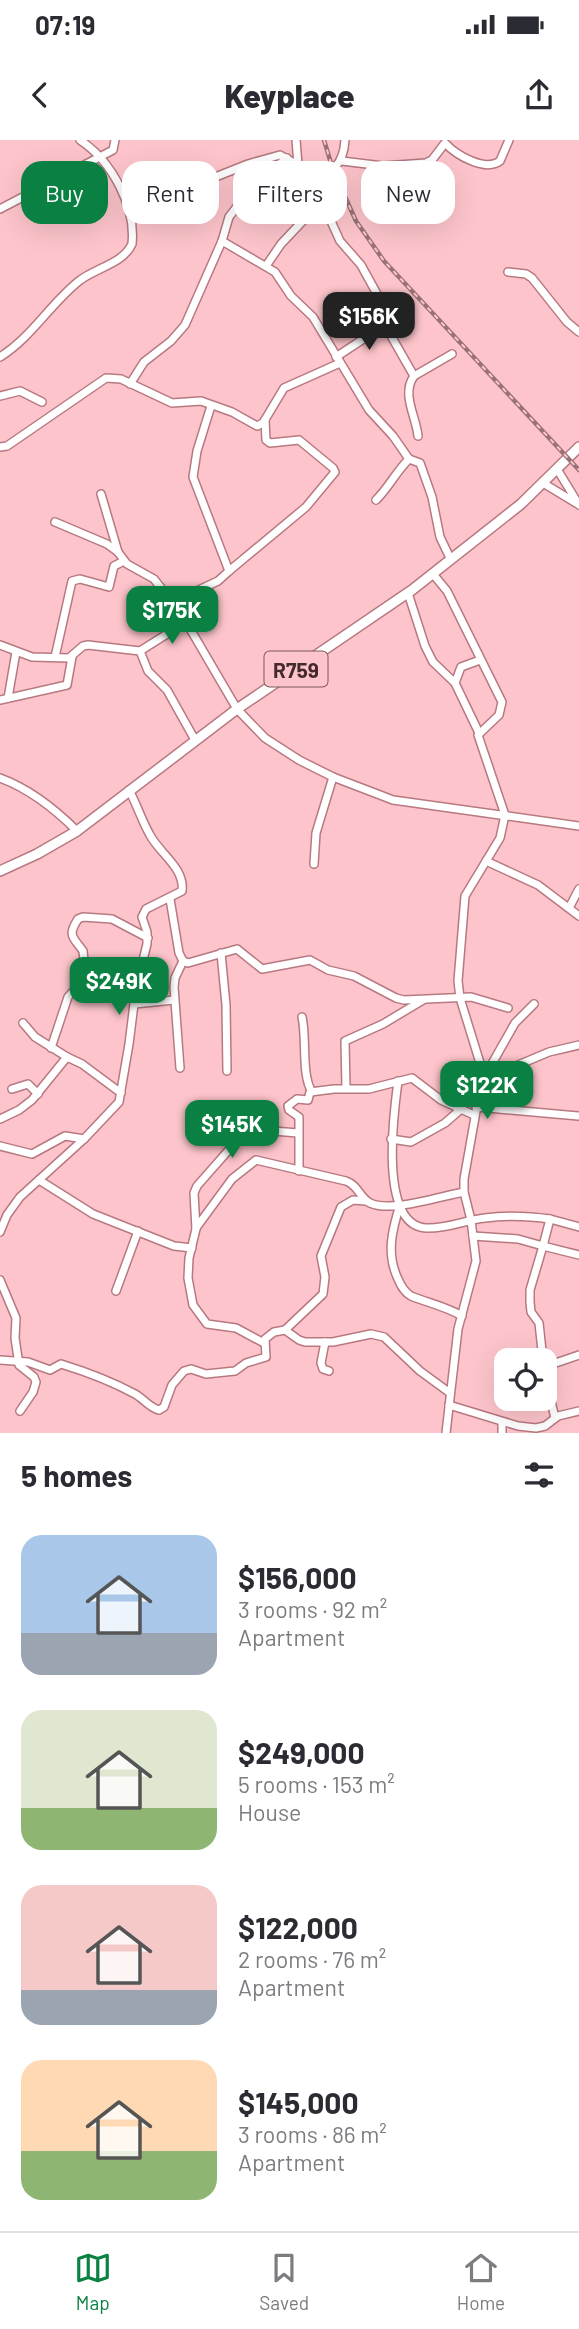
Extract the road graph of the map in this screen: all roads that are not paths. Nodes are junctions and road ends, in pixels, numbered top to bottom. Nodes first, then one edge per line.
1 (80, 140) edge
2 (115, 140) edge
3 (296, 140) edge
4 (345, 140) edge
5 (509, 140) edge
6 (100, 157) junction
7 (287, 158) junction
8 (292, 161) edge
9 (298, 161) edge
10 (342, 161) edge
11 (347, 162) edge
12 (219, 176) edge
13 (0, 209) edge
14 (300, 224) edge
15 (332, 224) edge
16 (222, 241) junction
17 (266, 266) junction
18 (508, 272) dead end
19 (386, 324) junction
20 (579, 332) edge
21 (452, 354) dead end
22 (0, 357) edge
23 (338, 360) junction
24 (414, 376) junction
25 (130, 384) junction
26 (0, 396) edge
27 (42, 402) dead end
28 (211, 406) junction
29 (265, 420) junction
30 (418, 436) dead end
31 (0, 447) edge
32 (579, 447) edge
33 (409, 459) junction
34 (557, 469) junction
35 (543, 483) junction
36 (101, 494) dead end
37 (376, 500) dead end
38 (578, 504) edge
39 (55, 522) dead end
40 (118, 552) junction
41 (451, 560) junction
42 (124, 561) junction
43 (229, 571) junction
44 (433, 574) junction
45 (408, 593) junction
46 (173, 601) junction
47 (186, 622) junction
48 (0, 645) edge
49 (16, 652) junction
50 (139, 652) junction
51 (55, 657) junction
52 (72, 657) junction
53 (480, 660) junction
54 (455, 682) junction
55 (4, 699) edge
56 (237, 709) junction
57 (479, 733) junction
58 (195, 740) junction
59 (0, 778) edge
60 (333, 778) junction
61 (129, 790) junction
62 (505, 815) junction
63 (579, 826) edge
64 (77, 831) junction
65 (486, 861) junction
66 (314, 864) dead end
67 (0, 871) edge
68 (579, 889) edge
69 (170, 899) junction
70 (569, 908) junction
71 (579, 916) edge
72 (148, 938) junction
73 (221, 953) junction
74 (183, 961) junction
75 (427, 998) junction
76 (460, 998) junction
77 (174, 1000) junction
78 (134, 1004) junction
79 (534, 1004) dead end
80 (508, 1008) dead end
81 (302, 1017) dead end
82 (23, 1023) dead end
83 (579, 1045) edge
84 (51, 1048) junction
85 (67, 1057) junction
86 (180, 1068) dead end
87 (489, 1069) junction
88 (227, 1071) dead end
89 (482, 1078) junction
90 (398, 1081) junction
91 (346, 1088) junction
92 (12, 1089) dead end
93 (312, 1092) junction
94 (38, 1094) junction
95 (121, 1094) junction
96 (460, 1110) junction
97 (475, 1111) junction
98 (578, 1116) edge
99 (0, 1119) edge
100 (298, 1133) junction
101 (84, 1139) junction
102 (391, 1139) junction
103 (0, 1146) edge
104 (299, 1171) junction
105 (39, 1180) junction
106 (464, 1192) junction
107 (367, 1202) junction
108 (400, 1205) junction
109 (550, 1219) junction
110 (471, 1220) junction
111 (579, 1227) edge
112 (196, 1229) junction
113 (138, 1231) junction
114 (0, 1232) edge
115 (474, 1236) junction
116 (543, 1246) junction
117 (192, 1248) junction
118 (579, 1255) edge
119 (0, 1280) edge
120 (116, 1291) dead end
121 (462, 1316) junction
122 (285, 1330) junction
123 (324, 1342) junction
124 (264, 1343) junction
125 (541, 1348) edge
126 (579, 1355) edge
127 (0, 1360) edge
128 (18, 1360) junction
129 (557, 1364) edge
130 (329, 1371) dead end
131 (450, 1393) junction
132 (449, 1405) junction
133 (579, 1410) edge
134 (20, 1411) dead end
135 (553, 1411) edge
136 (555, 1418) junction
137 (502, 1422) junction
138 (446, 1433) edge
139 (502, 1433) edge

1 - 6 street
2 - 6 street
3 - 9 street
4 - 10 street
5 - 11 street
6 - 13 street
6 - 22 street
7 - 8 street
7 - 12 street
7 - 16 street
14 - 17 street
15 - 19 street
16 - 17 street
16 - 25 street
17 - 23 street
18 - 20 street
19 - 23 street
19 - 24 street
21 - 24 street
23 - 29 street
23 - 33 street
24 - 30 street
25 - 28 street
25 - 31 street
26 - 27 street
28 - 29 street
28 - 43 street
29 - 43 street
32 - 34 main road, R759
33 - 37 street
33 - 41 street
34 - 35 main road, R759
34 - 38 street
35 - 38 street
35 - 41 main road, R759
36 - 40 street
39 - 40 street
40 - 42 street
41 - 44 main road, R759
42 - 46 street
42 - 51 street
43 - 46 street
44 - 45 main road, R759
44 - 53 street
45 - 54 street
45 - 56 main road, R759
46 - 47 street
47 - 50 street
47 - 56 street
48 - 49 street
49 - 51 street
49 - 55 street
50 - 52 street
50 - 58 street
51 - 52 street
52 - 55 street
53 - 54 street
53 - 57 street
54 - 57 street
56 - 58 main road, R759
56 - 60 street
57 - 62 street
58 - 61 main road, R759
59 - 64 street
60 - 62 street
60 - 66 street
61 - 64 main road, R759
61 - 69 street
62 - 63 street
62 - 65 street
64 - 67 main road, R759
65 - 70 street
65 - 76 street
68 - 70 street
69 - 72 street
69 - 74 street
70 - 71 street
72 - 78 street
72 - 84 street
73 - 74 street
73 - 75 street
73 - 88 street
74 - 77 street
75 - 76 street
75 - 91 street
76 - 80 street
76 - 89 street
77 - 78 street
77 - 86 street
78 - 95 street
79 - 87 street
81 - 93 street
82 - 84 street
83 - 87 street
84 - 85 street
85 - 94 street
85 - 95 street
87 - 89 street
89 - 97 street
90 - 91 street
90 - 96 street
90 - 102 street
91 - 93 street
92 - 94 street
93 - 100 street
94 - 99 street
95 - 101 street
96 - 97 street
96 - 102 street
97 - 98 street
97 - 106 street
100 - 104 street
100 - 112 street
101 - 103 street
101 - 105 street
102 - 108 street
104 - 107 street
104 - 112 street
105 - 113 street
105 - 114 street
106 - 108 street
106 - 110 street
107 - 108 street
107 - 122 street
108 - 110 street
108 - 121 street
109 - 110 street
109 - 111 street
109 - 116 street
110 - 115 street
112 - 117 street
113 - 117 street
113 - 120 street
115 - 116 street
115 - 121 street
116 - 118 street
116 - 125 street
117 - 124 street
119 - 128 street
121 - 131 street
122 - 123 street
122 - 124 street
123 - 130 street
123 - 131 street
124 - 128 street
126 - 129 street
127 - 128 street
128 - 134 street
131 - 132 street
132 - 137 street
132 - 138 street
133 - 136 street
135 - 136 street
136 - 137 street
137 - 139 street

